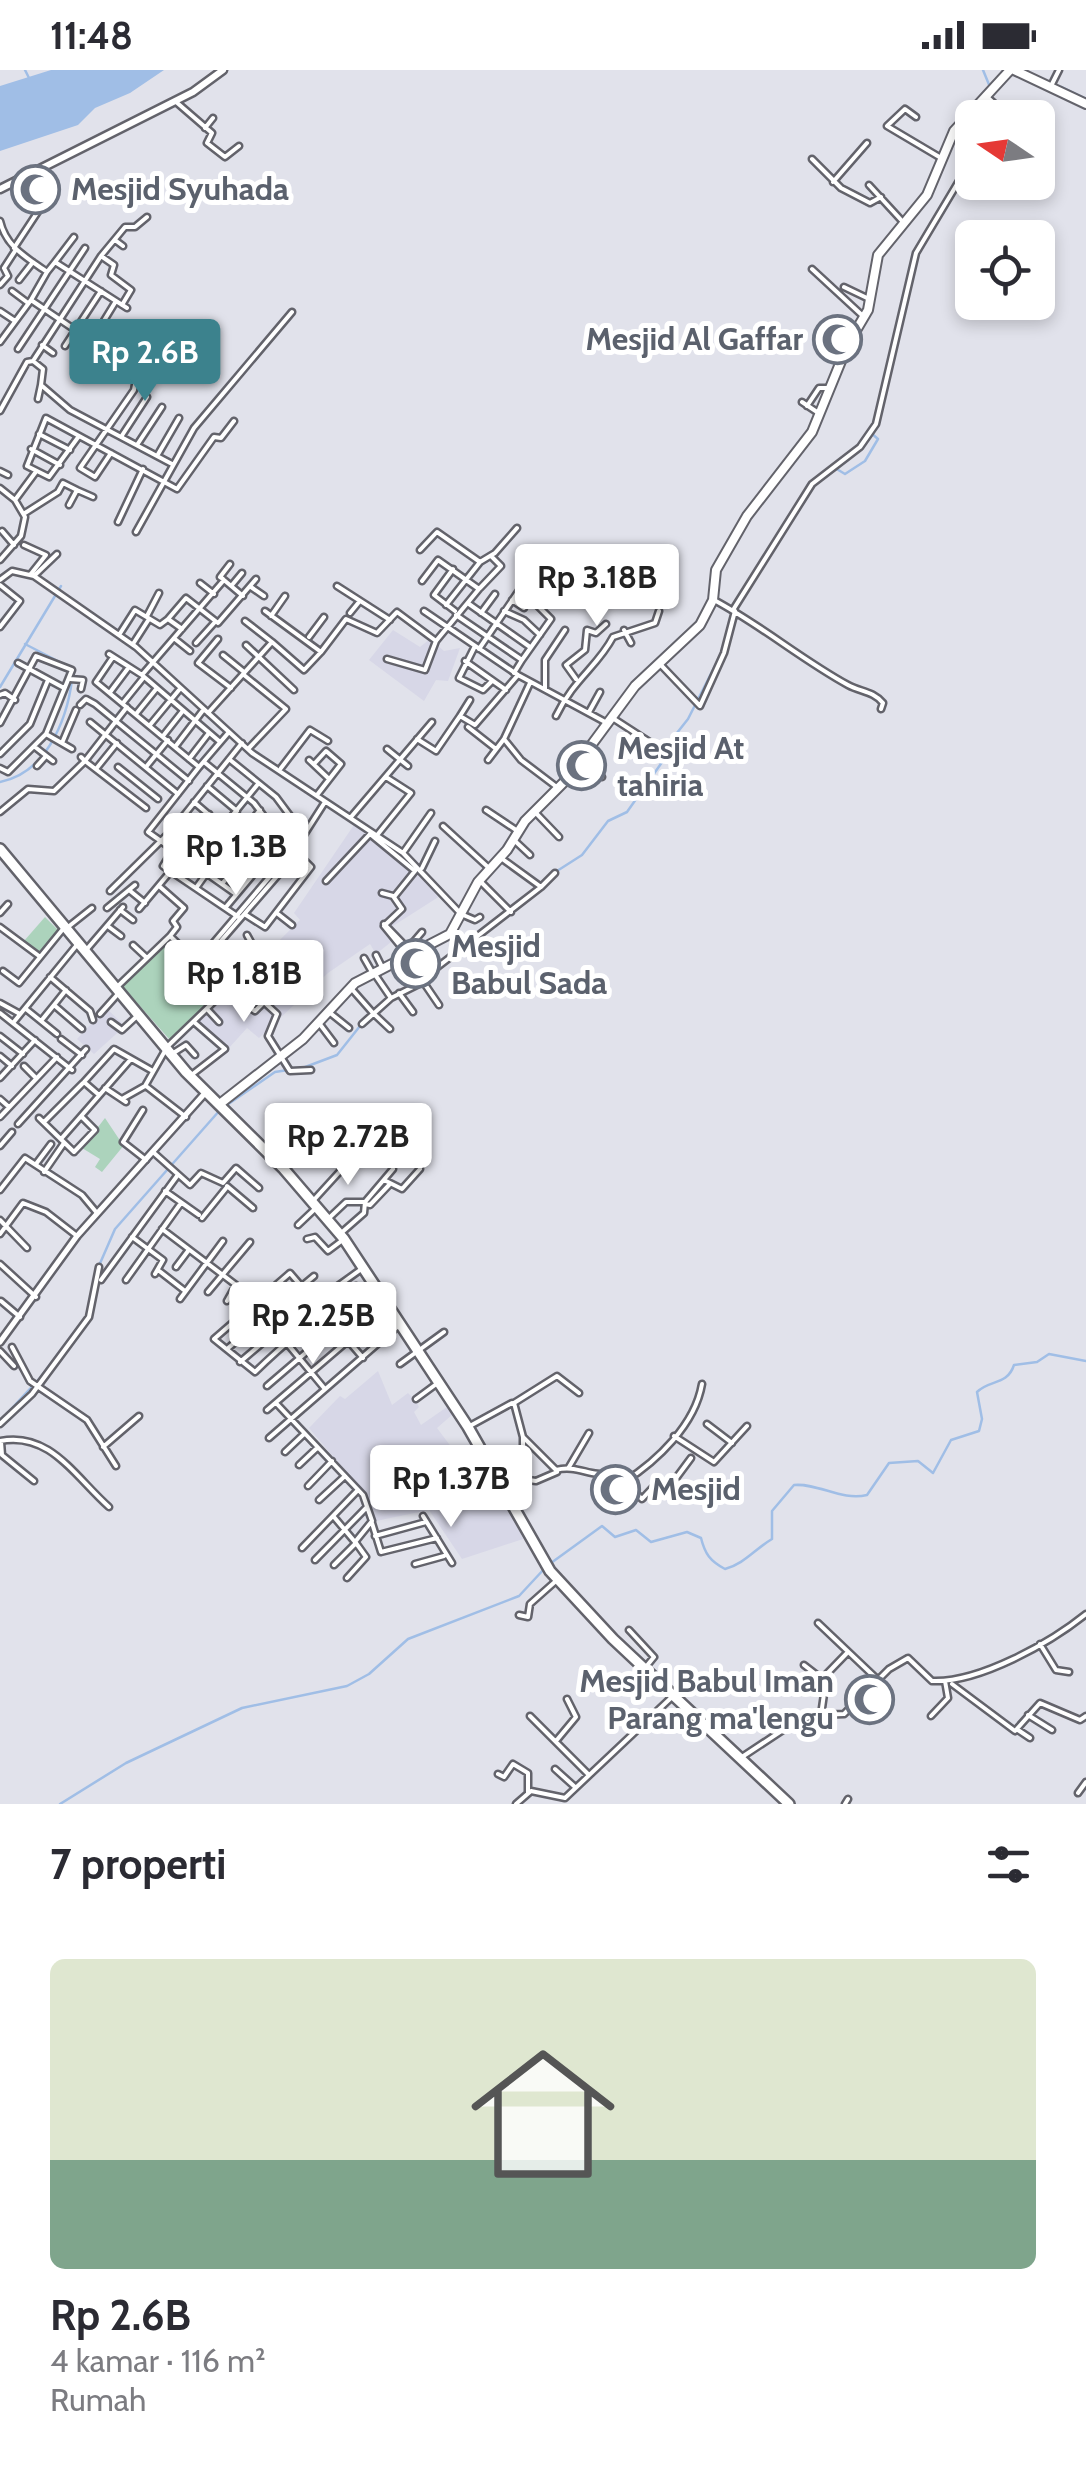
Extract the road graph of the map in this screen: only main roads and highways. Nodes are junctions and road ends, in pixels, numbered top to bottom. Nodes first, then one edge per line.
1 (223, 70) edge
2 (1012, 70) edge
3 (1086, 104) edge
4 (0, 189) edge
5 (0, 848) edge
6 (170, 1049) junction
7 (222, 1107) junction
8 (790, 1804) edge

1 - 4 main road
2 - 3 main road
2 - 7 main road
5 - 6 highway
6 - 7 highway
6 - 7 highway
7 - 8 highway

